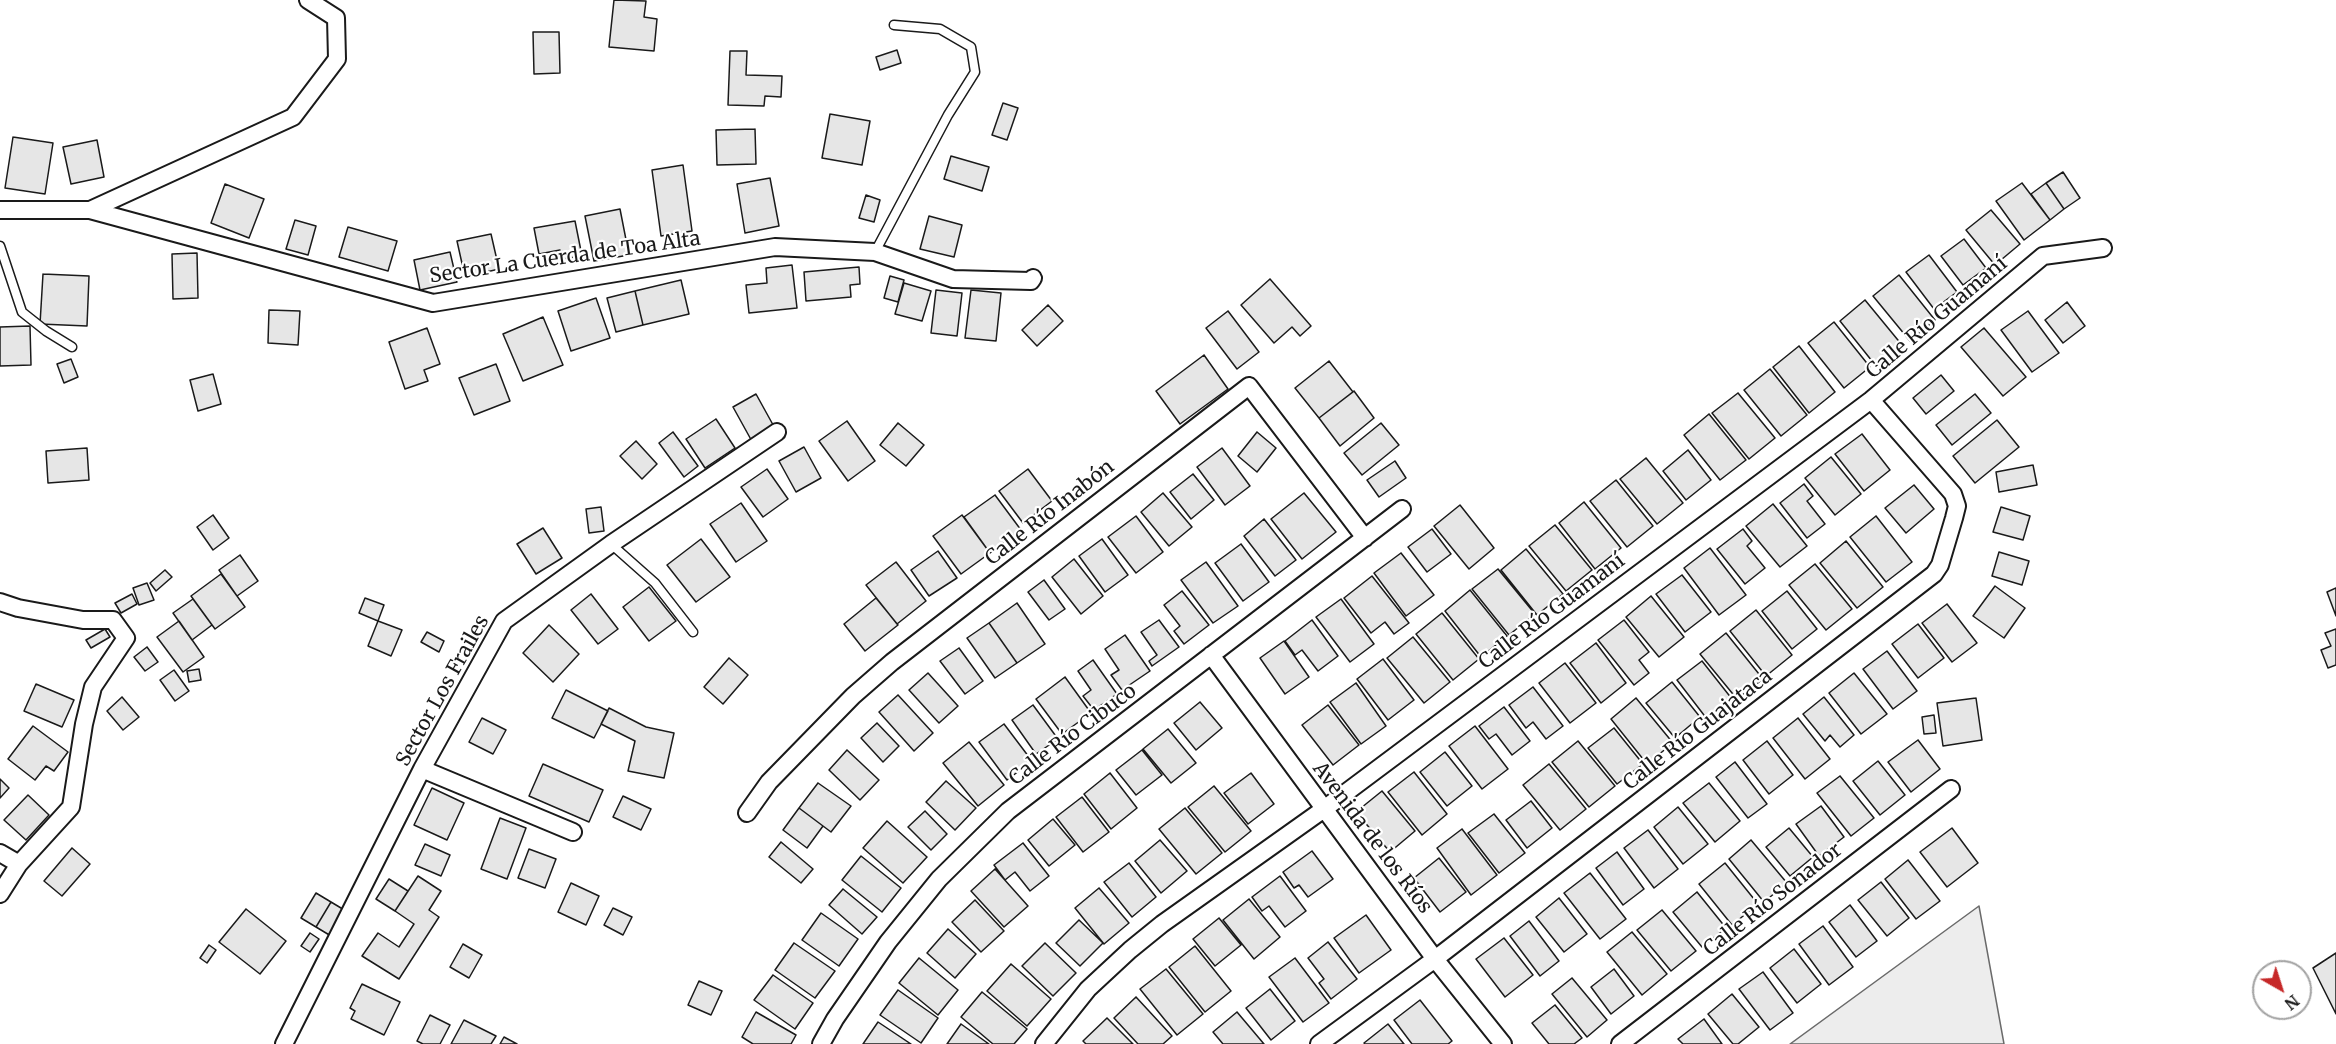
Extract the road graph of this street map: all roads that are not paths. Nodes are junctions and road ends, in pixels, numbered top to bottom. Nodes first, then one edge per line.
1 (308, 0) edge
2 (894, 25) dead end
3 (0, 210) edge
4 (90, 210) junction
5 (0, 246) edge
6 (2103, 248) dead end
7 (875, 252) junction
8 (1032, 278) dead end
9 (72, 347) dead end
10 (1871, 400) junction
11 (777, 432) dead end
12 (1402, 509) dead end
13 (1365, 538) junction
14 (611, 544) junction
15 (0, 602) edge
16 (693, 632) dead end
17 (1211, 655) junction
18 (422, 769) junction
19 (1951, 789) dead end
20 (1324, 809) junction
21 (747, 813) dead end
22 (573, 832) dead end
23 (0, 853) edge
24 (19, 864) junction
25 (0, 894) edge
26 (1435, 959) junction
27 (284, 1044) edge
28 (820, 1044) edge
29 (1044, 1044) edge
30 (1319, 1044) edge
31 (1503, 1044) edge
32 (1620, 1044) edge

1 - 4 street
2 - 7 lane
3 - 4 street, Sector La Cuerda de Toa Alta
4 - 7 street, Sector La Cuerda de Toa Alta
5 - 9 lane
6 - 10 street, Calle Río Guamaní
7 - 8 street, Sector La Cuerda de Toa Alta
10 - 20 street, Calle Río Guamaní
10 - 26 street, Calle Río Guajataca
11 - 14 street, Sector Los Frailes
12 - 13 street, Calle Río Cibuco
13 - 17 street, Calle Río Cibuco
13 - 21 street, Calle Río Inabón
14 - 16 lane
14 - 18 street, Sector Los Frailes
15 - 24 street
17 - 20 street, Avenida de los Ríos
17 - 28 street, Calle Río Cibuco
18 - 22 street
18 - 27 street, Sector Los Frailes
19 - 32 street, Calle Río Sonador
20 - 26 street, Avenida de los Ríos
20 - 29 street, Calle Río Guamaní
23 - 24 street
24 - 25 street
26 - 30 street, Calle Río Guajataca
26 - 31 street, Avenida de los Ríos

